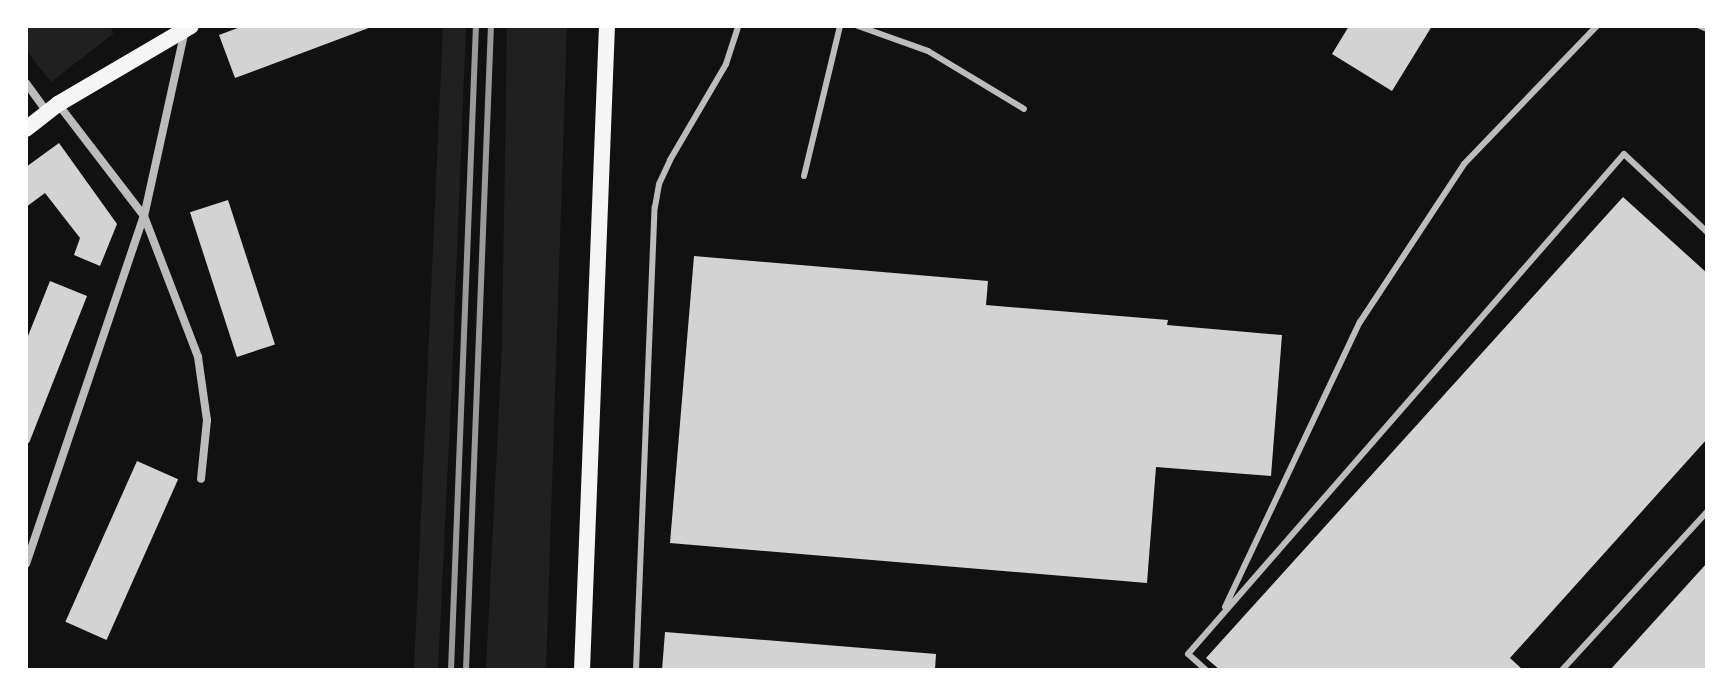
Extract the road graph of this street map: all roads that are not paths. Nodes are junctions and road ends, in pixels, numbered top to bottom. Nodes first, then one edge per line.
1 (607, 26) edge
2 (738, 26) edge
3 (840, 26) edge
4 (858, 26) edge
5 (1597, 26) edge
6 (1700, 26) edge
7 (188, 28) edge
8 (1707, 29) edge
9 (26, 83) edge
10 (53, 108) junction
11 (1024, 109) dead end
12 (26, 129) edge
13 (804, 176) dead end
14 (144, 216) junction
15 (1707, 232) edge
16 (201, 479) dead end
17 (1707, 512) edge
18 (26, 564) edge
19 (1221, 616) junction
20 (582, 670) edge
21 (636, 670) edge
22 (1206, 670) edge
23 (1562, 670) edge

1 - 20 main road
2 - 21 lane
3 - 13 lane
4 - 11 lane
5 - 19 lane
6 - 8 lane
7 - 10 main road
7 - 14 street
9 - 10 street
10 - 12 main road
10 - 14 street
14 - 16 street
14 - 18 street
15 - 19 lane
17 - 23 lane
19 - 22 lane

